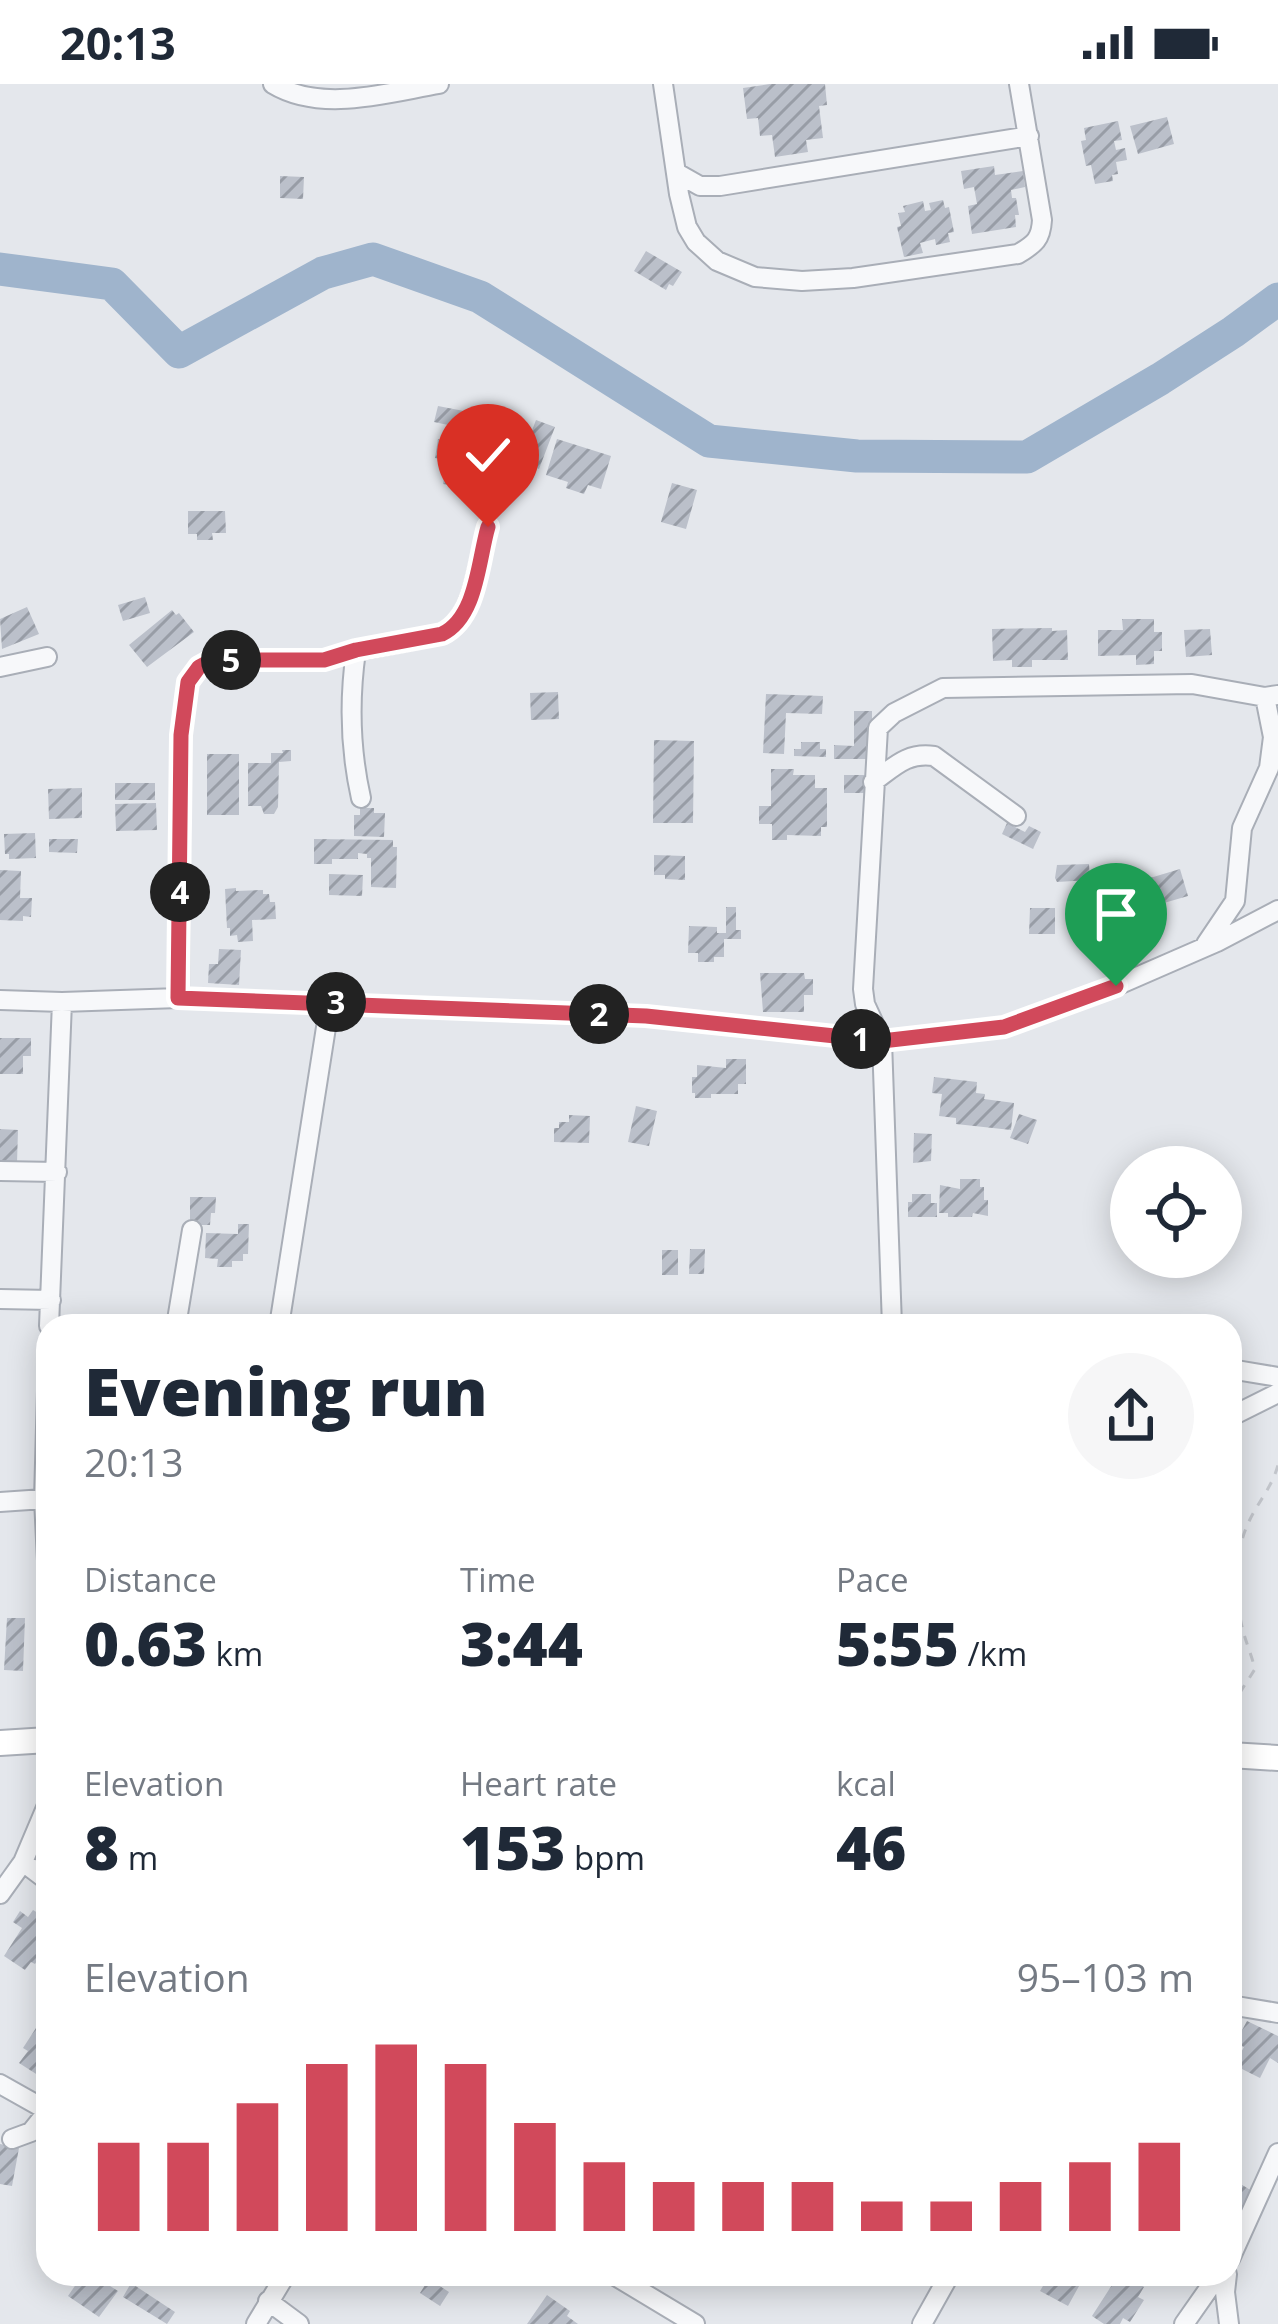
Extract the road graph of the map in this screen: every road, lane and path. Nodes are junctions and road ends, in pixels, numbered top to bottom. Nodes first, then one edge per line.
1 (273, 84) edge
2 (439, 84) edge
3 (663, 84) edge
4 (1019, 84) edge
5 (1029, 136) junction
6 (677, 173) junction
7 (488, 527) dead end
8 (356, 650) junction
9 (47, 658) dead end
10 (0, 667) edge
11 (1272, 696) edge
12 (874, 782) junction
13 (361, 798) dead end
14 (1016, 815) dead end
15 (1278, 910) edge
16 (1203, 948) junction
17 (178, 998) junction
18 (0, 1000) edge
19 (62, 1002) junction
20 (330, 1002) junction
21 (882, 1041) junction
22 (0, 1171) edge
23 (57, 1172) junction
24 (192, 1230) dead end
25 (0, 1299) edge
26 (51, 1300) junction
27 (50, 1314) edge
28 (178, 1314) edge
29 (281, 1314) edge
30 (892, 1314) edge
31 (1242, 1372) edge
32 (1278, 1377) edge
33 (1278, 1393) edge
34 (1242, 1411) edge
35 (1278, 1465) edge
36 (36, 1500) edge
37 (0, 1502) edge
38 (1242, 1538) edge
39 (1242, 1626) edge
40 (1242, 1689) edge
41 (36, 1741) edge
42 (0, 1743) edge
43 (1242, 1756) edge
44 (1278, 1759) edge
45 (36, 1831) edge
46 (23, 1862) junction
47 (36, 1872) edge
48 (0, 1894) edge
49 (1242, 2008) edge
50 (1278, 2013) edge
51 (0, 2084) edge
52 (36, 2104) edge
53 (36, 2125) edge
54 (12, 2139) dead end
55 (1278, 2152) edge
56 (1242, 2232) edge
57 (278, 2286) edge
58 (632, 2286) edge
59 (942, 2286) edge
60 (1214, 2286) edge
61 (1224, 2286) edge
62 (268, 2301) junction
63 (256, 2324) edge
64 (299, 2324) edge
65 (695, 2324) edge
66 (922, 2324) edge
67 (1184, 2324) edge
68 (1229, 2324) edge

1 - 2 street
3 - 6 street
4 - 5 street
5 - 6 street
5 - 6 street
7 - 8 street
8 - 13 street
8 - 17 street
9 - 10 street
11 - 12 street
11 - 16 street
12 - 14 street
12 - 21 street
15 - 16 street
16 - 21 street
17 - 19 street
17 - 20 street
18 - 19 street
19 - 23 street
20 - 21 street
20 - 29 street
21 - 30 street
22 - 23 street
23 - 26 street
24 - 28 street
25 - 26 street
26 - 27 street
31 - 32 street
33 - 34 street
35 - 38 path
36 - 37 street
39 - 40 path
41 - 42 street
43 - 44 street
45 - 46 street
46 - 47 street
46 - 48 street
49 - 50 street
51 - 52 street
53 - 54 street
55 - 56 street
57 - 62 street
58 - 65 street
59 - 66 street
60 - 67 street
61 - 68 street
62 - 63 street
62 - 64 street

